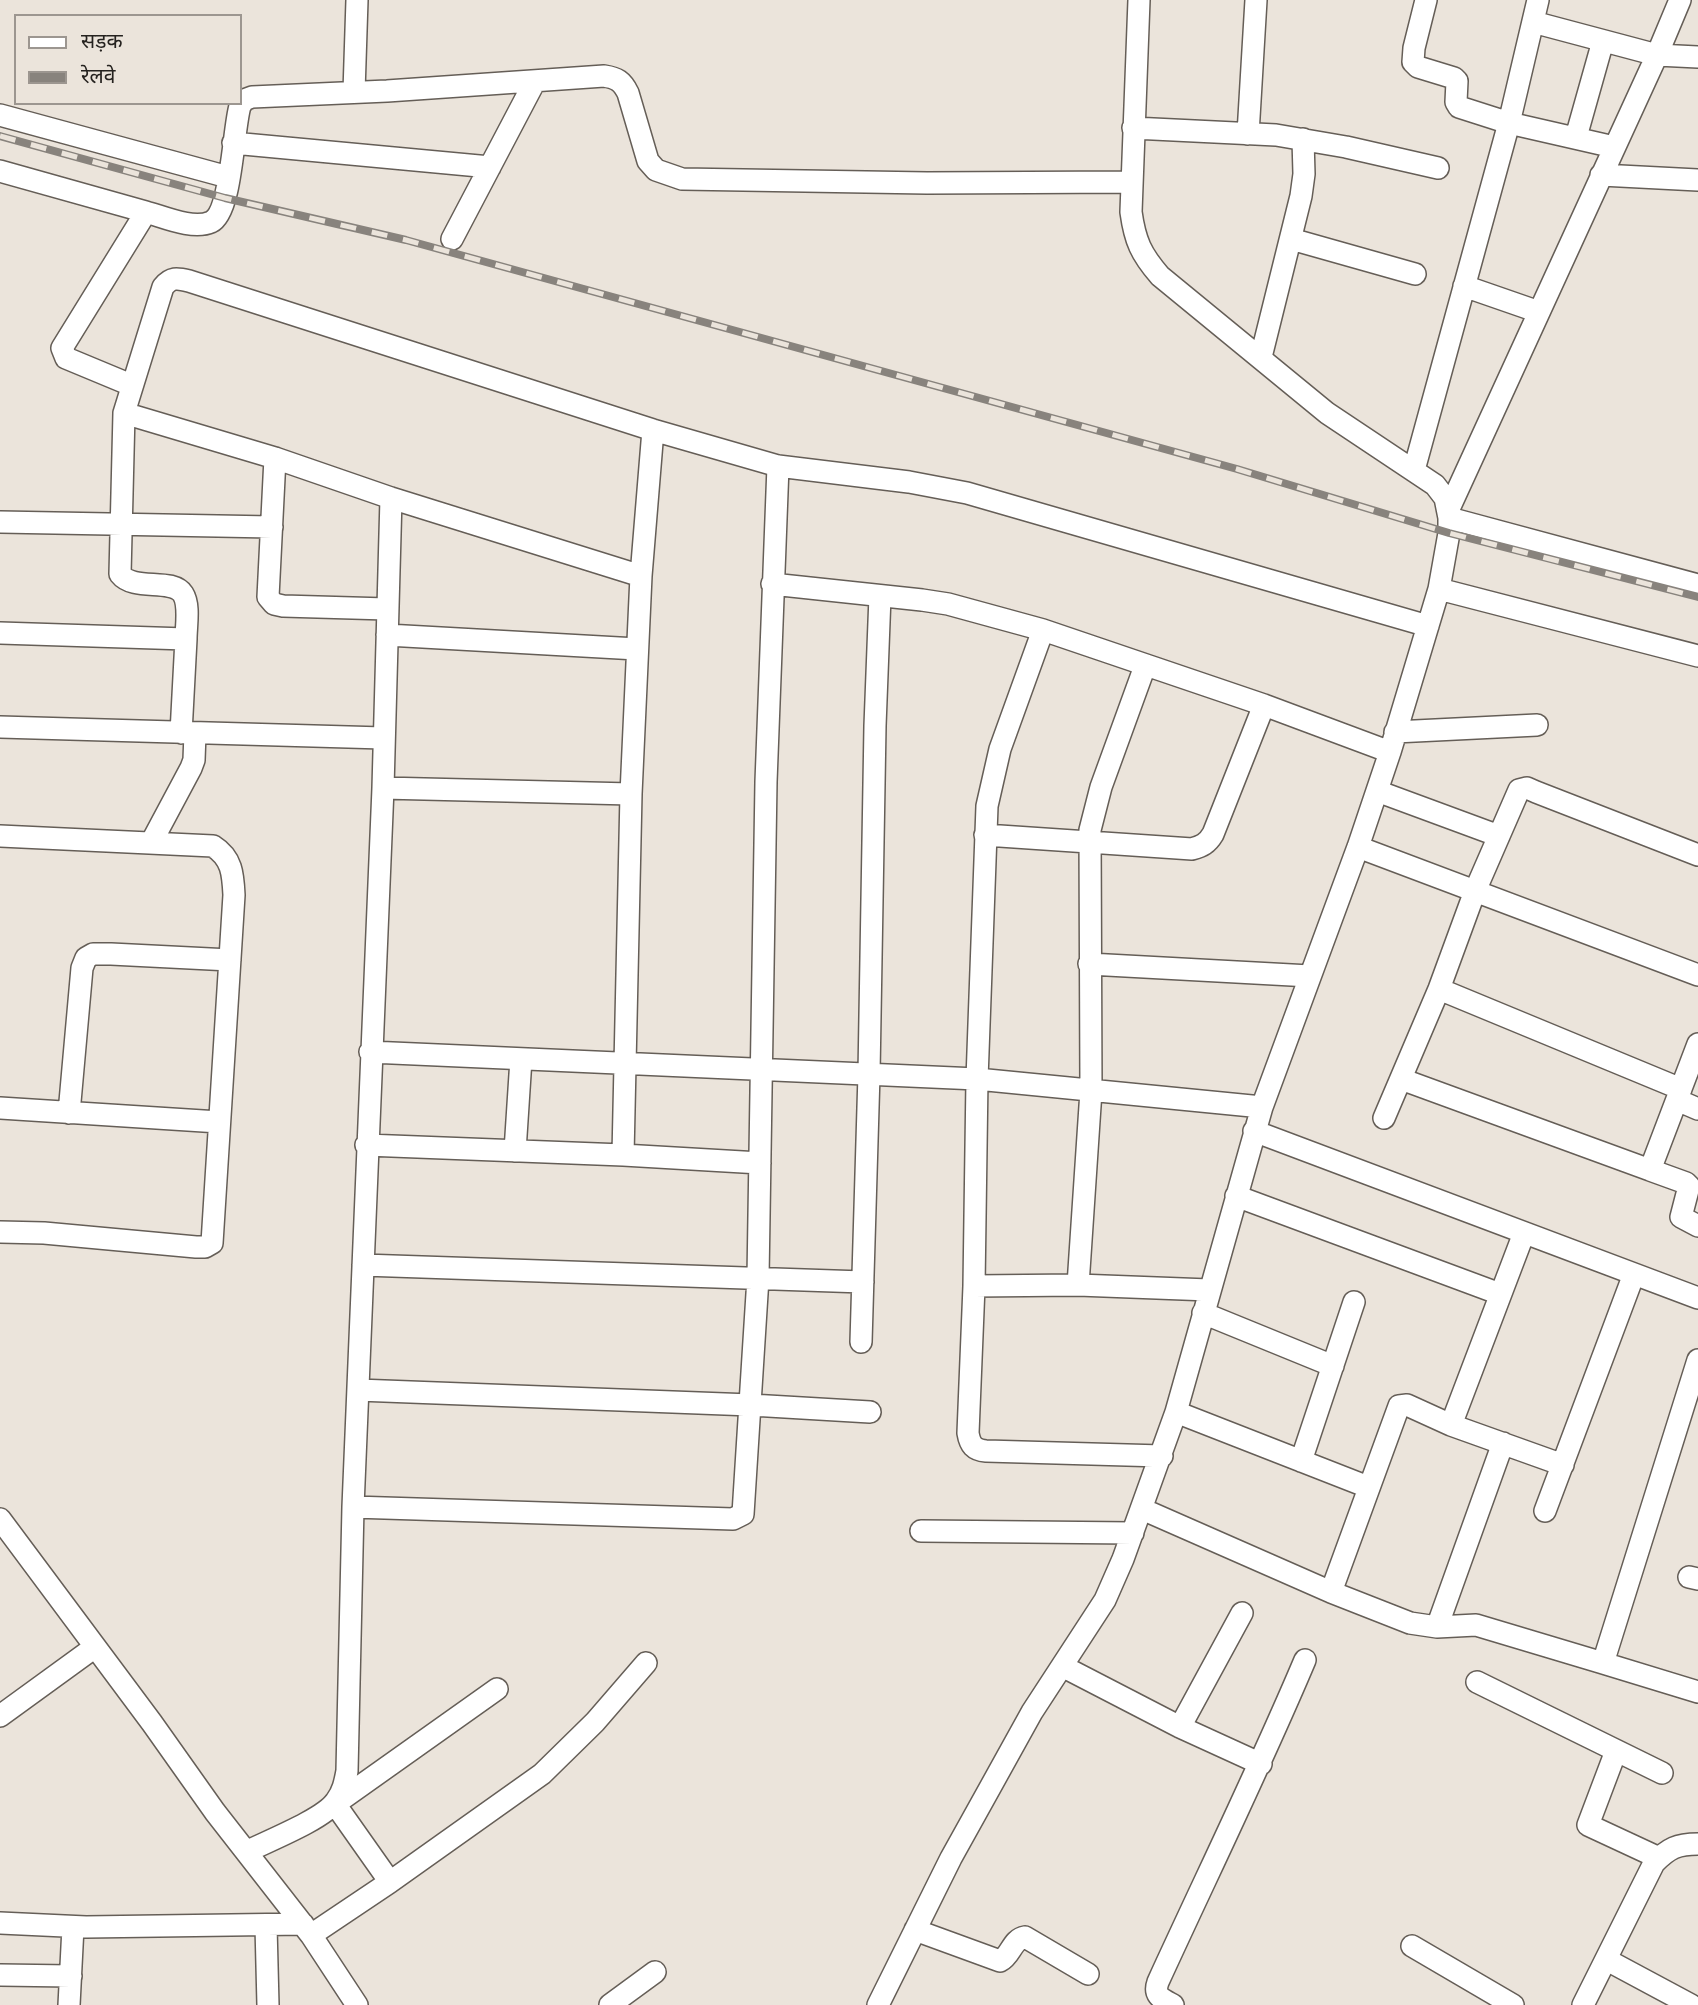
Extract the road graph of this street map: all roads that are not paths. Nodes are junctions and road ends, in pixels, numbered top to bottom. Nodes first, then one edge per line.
1 (357, 0) edge
2 (1139, 0) edge
3 (1256, 0) edge
4 (1426, 0) edge
5 (1538, 0) edge
6 (1680, 0) edge
7 (1533, 22) junction
8 (1603, 41) junction
9 (1657, 55) junction
10 (1698, 57) edge
11 (535, 81) junction
12 (354, 92) junction
13 (242, 104) edge
14 (242, 105) edge
15 (0, 115) edge
16 (1509, 123) junction
17 (1133, 128) junction
18 (1248, 134) junction
19 (1576, 137) junction
20 (1303, 139) junction
21 (233, 144) junction
22 (1614, 147) junction
23 (490, 167) junction
24 (1438, 168) dead end
25 (0, 171) edge
26 (1601, 176) junction
27 (228, 177) junction
28 (1698, 180) edge
29 (1131, 182) junction
30 (146, 212) junction
31 (452, 239) dead end
32 (1291, 239) junction
33 (1415, 274) dead end
34 (1464, 286) junction
35 (1539, 312) junction
36 (1261, 357) junction
37 (131, 385) junction
38 (124, 414) junction
39 (653, 430) junction
40 (275, 458) junction
41 (778, 466) junction
42 (1414, 470) junction
43 (391, 498) junction
44 (1449, 514) junction
45 (0, 522) edge
46 (120, 526) junction
47 (272, 527) junction
48 (641, 576) junction
49 (772, 584) junction
50 (1698, 584) edge
51 (1439, 589) junction
52 (880, 596) junction
53 (387, 610) junction
54 (1428, 626) junction
55 (1043, 630) junction
56 (0, 633) edge
57 (387, 635) junction
58 (186, 639) junction
59 (638, 649) junction
60 (1698, 656) edge
61 (1145, 666) junction
62 (1264, 705) junction
63 (1537, 725) dead end
64 (0, 727) edge
65 (188, 733) junction
66 (383, 738) junction
67 (1392, 742) junction
68 (383, 788) junction
69 (1377, 791) junction
70 (631, 794) junction
71 (985, 835) junction
72 (0, 836) edge
73 (1499, 836) junction
74 (151, 843) junction
75 (1090, 844) junction
76 (1358, 847) junction
77 (1698, 855) edge
78 (1475, 891) junction
79 (230, 960) junction
80 (1089, 964) junction
81 (1698, 975) edge
82 (1310, 976) junction
83 (1439, 989) junction
84 (1698, 1044) edge
85 (370, 1052) junction
86 (520, 1059) junction
87 (627, 1063) junction
88 (762, 1070) junction
89 (869, 1074) junction
90 (977, 1079) junction
91 (1401, 1079) junction
92 (1091, 1091) junction
93 (1679, 1095) junction
94 (1262, 1107) junction
95 (0, 1108) edge
96 (1698, 1109) edge
97 (69, 1113) junction
98 (1384, 1118) dead end
99 (219, 1122) junction
100 (1254, 1131) junction
101 (366, 1145) junction
102 (514, 1151) junction
103 (623, 1155) junction
104 (760, 1163) junction
105 (1650, 1170) junction
106 (1236, 1196) junction
107 (1698, 1226) edge
108 (0, 1232) edge
109 (1524, 1233) junction
110 (363, 1265) junction
111 (1634, 1274) junction
112 (758, 1278) junction
113 (863, 1282) junction
114 (1078, 1285) junction
115 (974, 1286) junction
116 (1209, 1290) junction
117 (1500, 1294) junction
118 (1698, 1298) edge
119 (1354, 1302) dead end
120 (1203, 1313) junction
121 (861, 1342) dead end
122 (1698, 1360) edge
123 (1333, 1366) junction
124 (358, 1390) junction
125 (751, 1405) junction
126 (870, 1412) dead end
127 (1176, 1412) junction
128 (1451, 1425) junction
129 (1503, 1443) junction
130 (1162, 1455) junction
131 (1301, 1461) junction
132 (1563, 1465) junction
133 (1368, 1487) junction
134 (353, 1507) junction
135 (1142, 1509) junction
136 (1545, 1511) dead end
137 (0, 1519) edge
138 (921, 1531) dead end
139 (1133, 1533) junction
140 (1331, 1592) junction
141 (1242, 1613) dead end
142 (1437, 1627) junction
143 (94, 1647) junction
144 (1306, 1660) dead end
145 (1603, 1663) junction
146 (646, 1664) dead end
147 (1062, 1666) junction
148 (1477, 1682) dead end
149 (497, 1689) dead end
150 (1698, 1692) edge
151 (0, 1716) edge
152 (1180, 1727) junction
153 (1616, 1751) junction
154 (1261, 1764) junction
155 (1662, 1773) dead end
156 (335, 1804) junction
157 (1698, 1844) edge
158 (246, 1852) junction
159 (1660, 1857) junction
160 (390, 1882) junction
161 (0, 1923) edge
162 (266, 1926) junction
163 (73, 1927) junction
164 (307, 1929) junction
165 (915, 1930) junction
166 (1412, 1946) dead end
167 (1607, 1960) junction
168 (655, 1972) dead end
169 (1088, 1974) dead end
170 (0, 1975) edge
171 (71, 1976) junction
172 (69, 2005) edge
173 (268, 2005) edge
174 (356, 2005) edge
175 (610, 2005) edge
176 (878, 2005) edge
177 (1173, 2005) edge
178 (1513, 2005) edge
179 (1583, 2005) edge
180 (1691, 2005) edge

1 - 12 street
2 - 17 street
3 - 18 street
4 - 16 street
5 - 7 street
6 - 9 street
7 - 8 street
7 - 16 street
8 - 9 street
8 - 19 street
9 - 10 street
9 - 22 street
11 - 12 street
11 - 23 street
11 - 29 street
12 - 13 street
14 - 21 street
15 - 27 street
16 - 19 street
16 - 34 street
17 - 18 street
17 - 29 street
18 - 20 street
19 - 22 street
20 - 24 street
20 - 32 street
21 - 23 street
21 - 27 street
22 - 26 street
23 - 31 street
25 - 30 street
26 - 28 street
26 - 35 street
27 - 30 street
29 - 36 street
30 - 37 street
32 - 33 street
32 - 36 street
34 - 35 street
34 - 42 street
35 - 44 street
36 - 42 street
37 - 38 street
37 - 39 street
38 - 40 street
38 - 46 street
39 - 41 street
39 - 48 street
40 - 43 street
40 - 47 street
41 - 49 street
41 - 54 street
42 - 44 street
43 - 48 street
43 - 53 street
44 - 50 street
44 - 51 street
45 - 46 street
46 - 47 street
46 - 58 street
47 - 53 street
48 - 59 street
49 - 52 street
49 - 88 street
51 - 54 street
51 - 60 street
52 - 55 street
52 - 89 street
53 - 57 street
54 - 67 street
55 - 61 street
55 - 71 street
56 - 58 street
57 - 59 street
57 - 66 street
58 - 65 street
59 - 70 street
61 - 62 street
61 - 75 street
62 - 67 street
62 - 75 street
63 - 67 street
64 - 65 street
65 - 66 street
65 - 74 street
66 - 68 street
67 - 69 street
68 - 70 street
68 - 85 street
69 - 73 street
69 - 76 street
70 - 87 street
71 - 75 street
71 - 90 street
72 - 74 street
73 - 77 street
73 - 78 street
74 - 79 street
75 - 80 street
76 - 78 street
76 - 82 street
78 - 81 street
78 - 83 street
79 - 97 street
79 - 99 street
80 - 82 street
80 - 92 street
82 - 94 street
83 - 91 street
83 - 93 street
84 - 93 street
85 - 86 street
85 - 101 street
86 - 87 street
86 - 102 street
87 - 88 street
87 - 103 street
88 - 89 street
88 - 104 street
89 - 90 street
89 - 113 street
90 - 92 street
90 - 115 street
91 - 98 street
91 - 105 street
92 - 94 street
92 - 114 street
93 - 96 street
93 - 105 street
94 - 100 street
95 - 97 street
97 - 99 street
99 - 108 street
100 - 106 street
100 - 109 street
101 - 102 street
101 - 110 street
102 - 103 street
103 - 104 street
104 - 112 street
105 - 107 street
106 - 116 street
106 - 117 street
109 - 111 street
109 - 117 street
110 - 112 street
110 - 124 street
111 - 118 street
111 - 132 street
112 - 113 street
112 - 125 street
113 - 121 street
114 - 115 street
114 - 116 street
115 - 130 street
116 - 120 street
117 - 128 street
119 - 123 street
120 - 123 street
120 - 127 street
122 - 145 street
123 - 131 street
124 - 125 street
124 - 134 street
125 - 126 street
125 - 134 street
127 - 130 street
127 - 131 street
128 - 129 street
128 - 133 street
129 - 132 street
129 - 142 street
130 - 135 street
131 - 133 street
132 - 136 street
133 - 140 street
134 - 156 street
135 - 139 street
135 - 140 street
137 - 143 street
138 - 139 street
139 - 147 street
140 - 142 street
141 - 152 street
142 - 145 street
143 - 151 street
143 - 158 street
144 - 154 street
145 - 150 street
146 - 160 street
147 - 152 street
147 - 165 street
148 - 153 street
149 - 156 street
152 - 154 street
153 - 155 street
153 - 159 street
154 - 177 street
156 - 158 street
156 - 160 street
157 - 159 street
158 - 164 street
159 - 167 street
160 - 164 street
161 - 163 street
162 - 163 street
162 - 164 street
162 - 173 street
163 - 171 street
164 - 174 street
165 - 169 street
165 - 176 street
166 - 178 street
167 - 179 street
167 - 180 street
168 - 175 street
170 - 171 street
171 - 172 street

